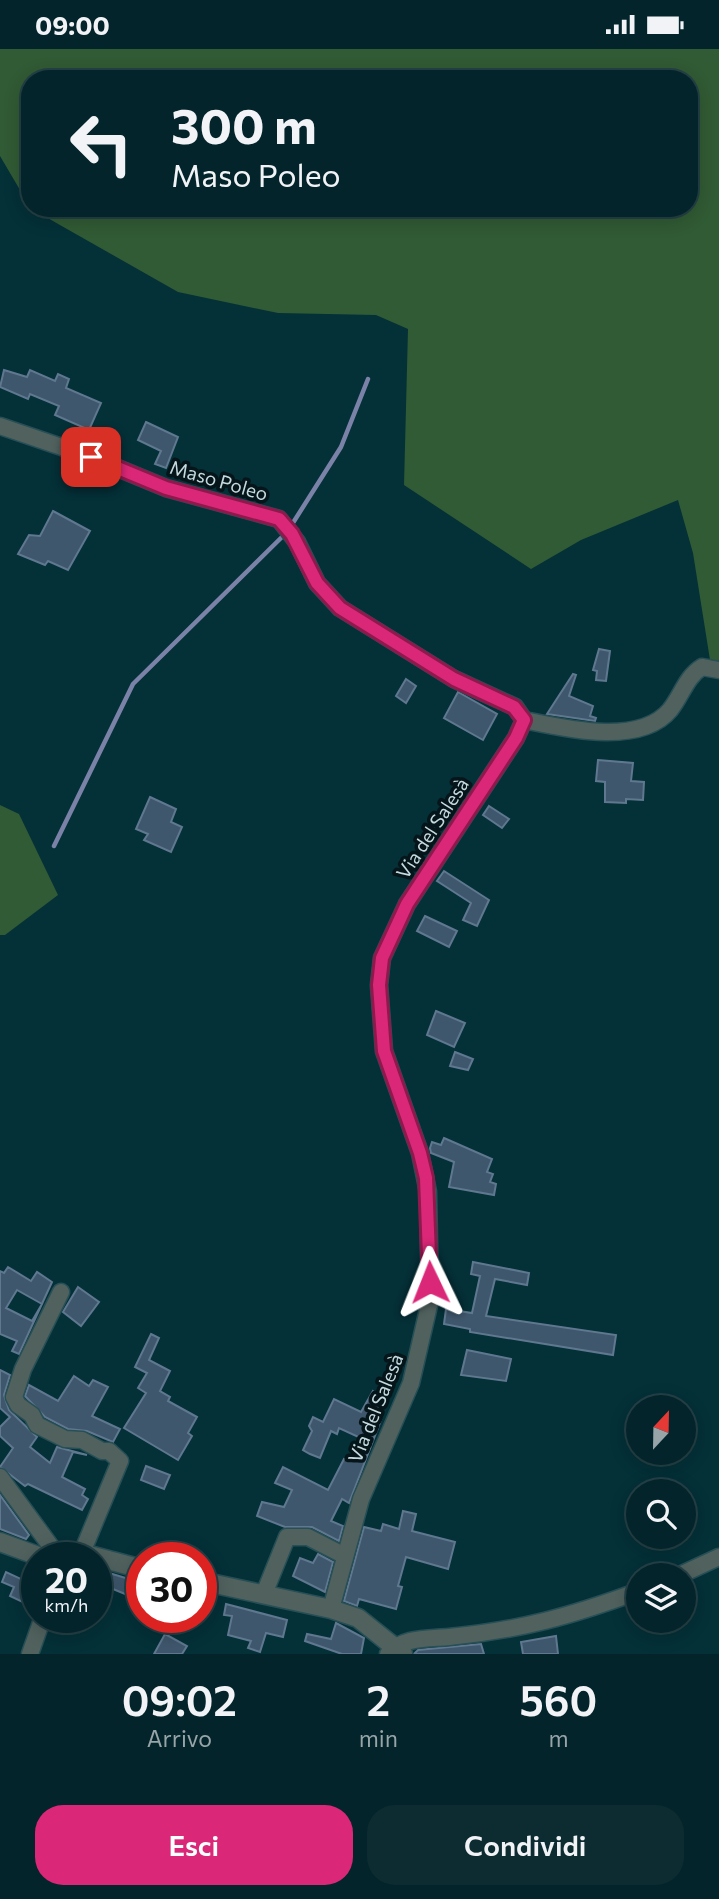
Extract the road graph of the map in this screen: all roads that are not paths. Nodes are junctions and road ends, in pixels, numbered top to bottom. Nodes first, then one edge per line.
1 (0, 426) edge
2 (719, 670) edge
3 (524, 720) junction
4 (61, 1292) dead end
5 (0, 1477) edge
6 (0, 1542) edge
7 (48, 1542) edge
8 (77, 1542) edge
9 (21, 1550) edge
10 (345, 1556) junction
11 (719, 1557) edge
12 (696, 1568) edge
13 (217, 1584) edge
14 (264, 1594) junction
15 (626, 1596) edge
16 (331, 1609) junction
17 (37, 1633) edge
18 (395, 1651) edge
19 (30, 1654) edge

1 - 3 street, Maso Poleo
2 - 3 street
3 - 10 street, Via del Salesà
4 - 8 street
5 - 7 street
6 - 9 street
10 - 14 street
10 - 16 street, Via del Salesà
11 - 12 street
13 - 14 street
14 - 16 street
15 - 18 street
16 - 18 street
17 - 19 street

